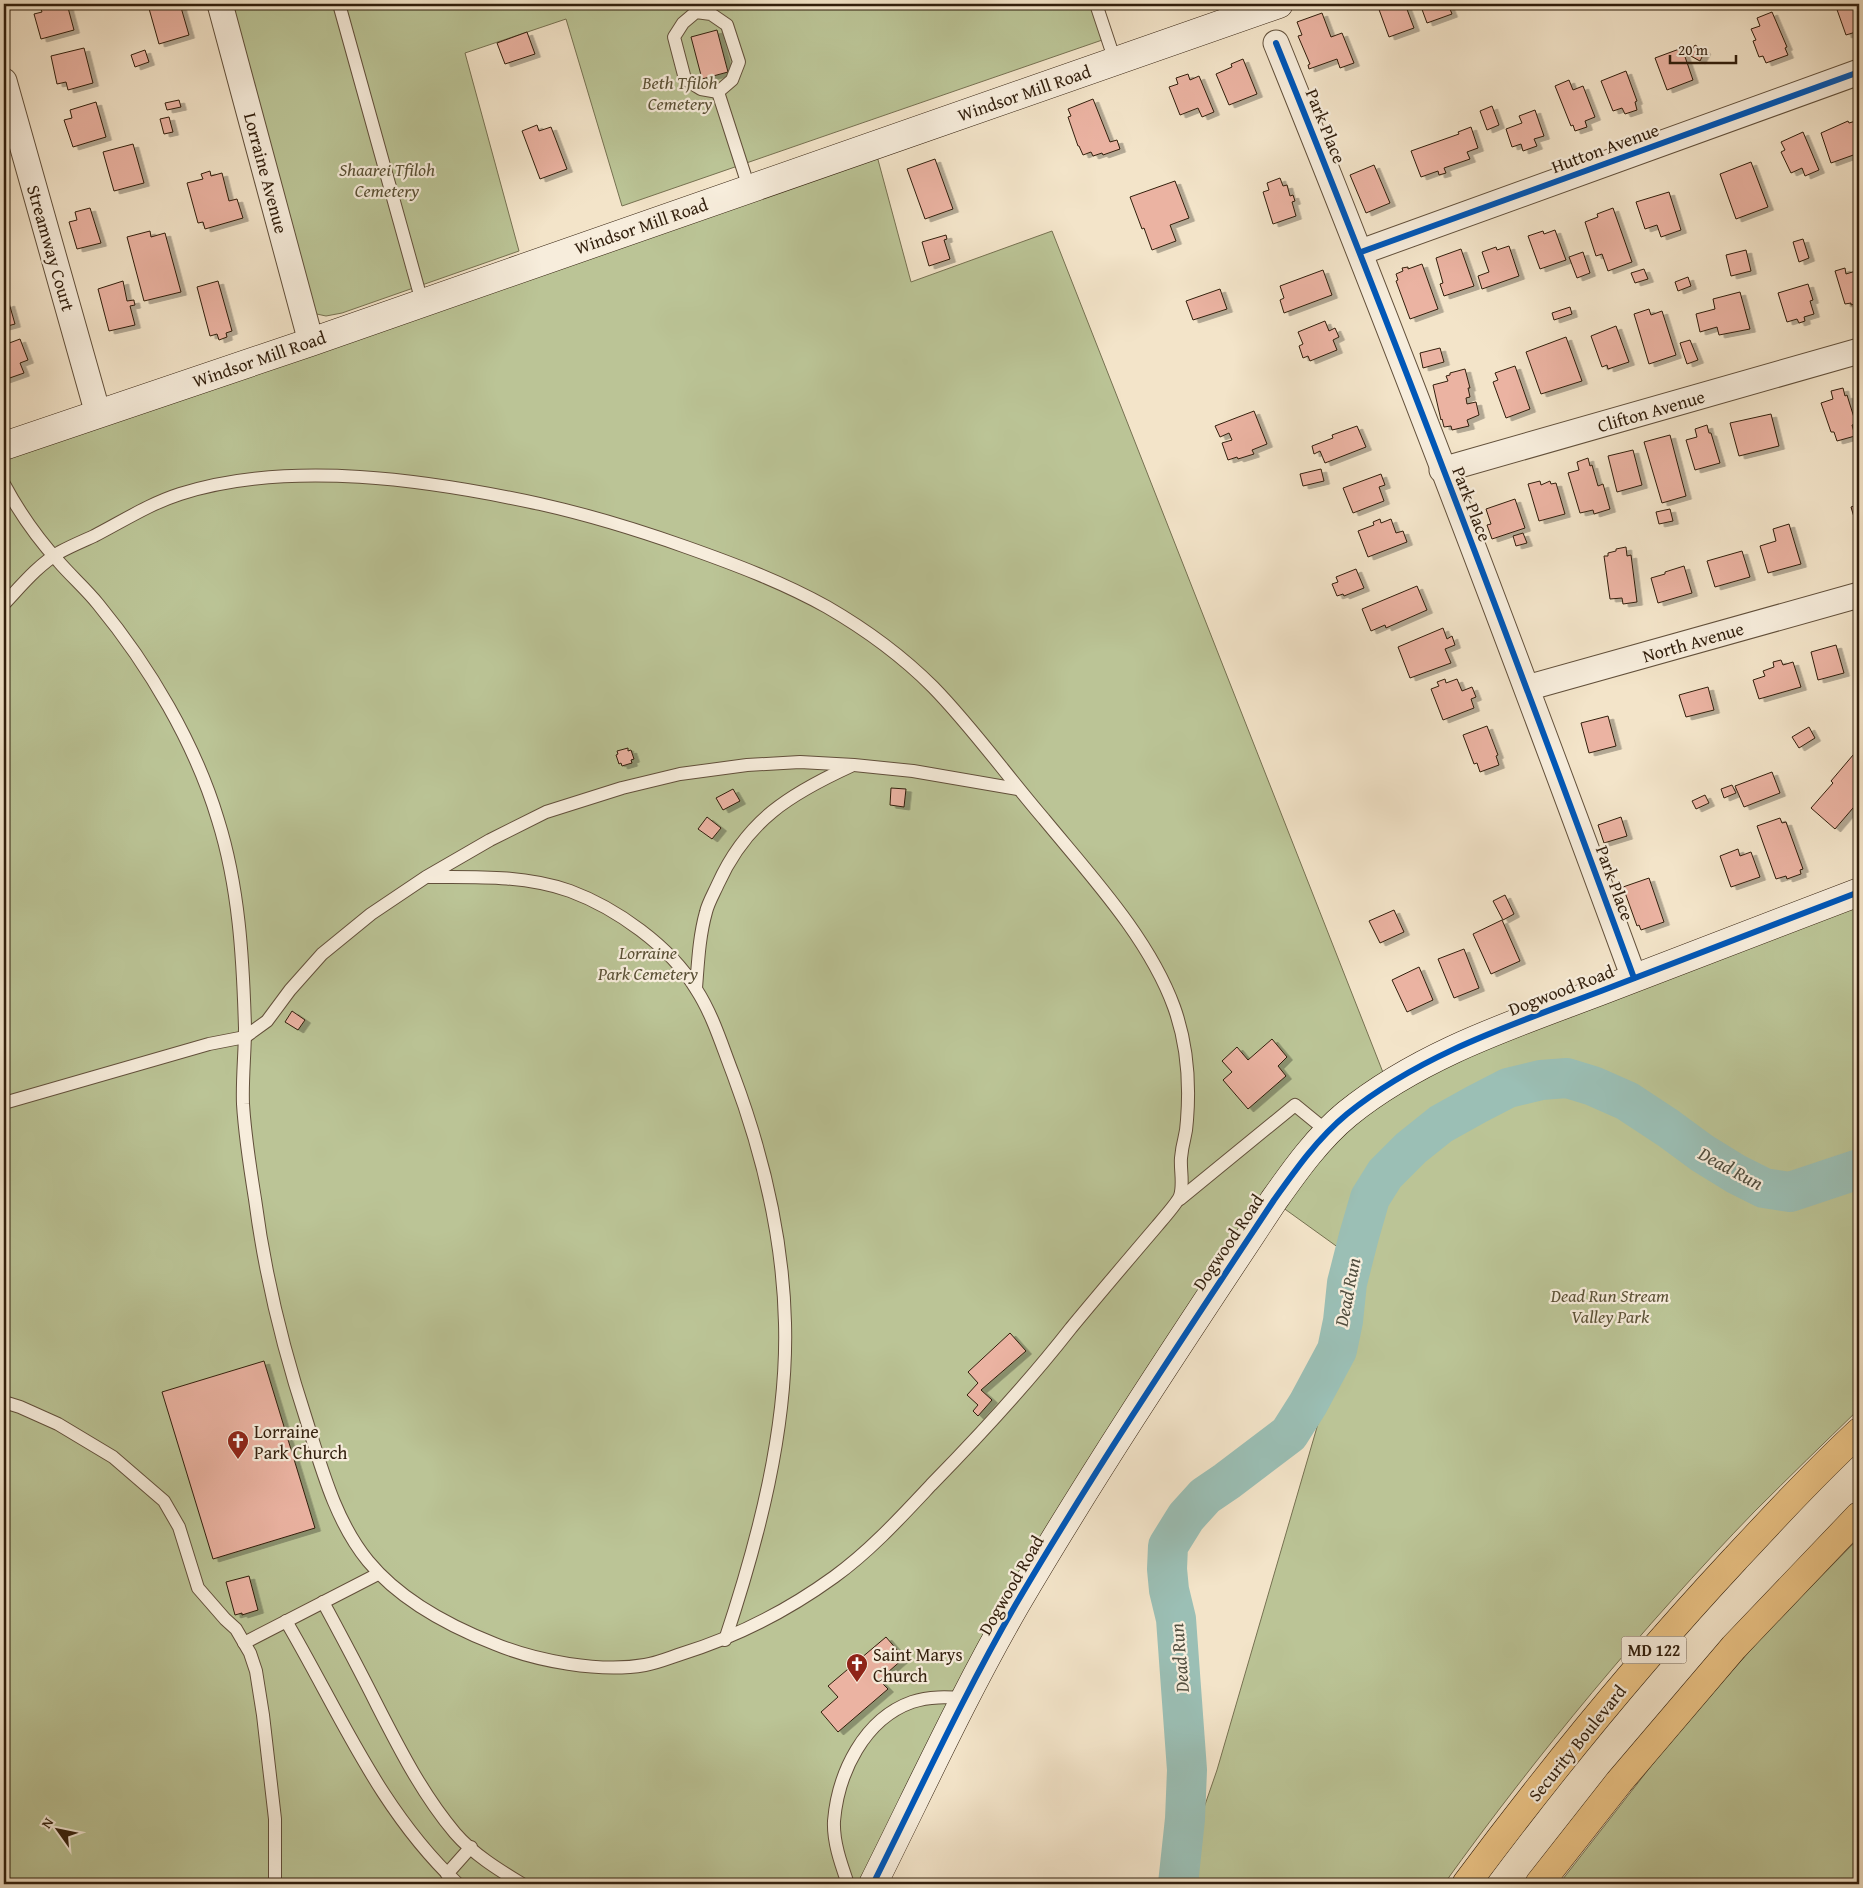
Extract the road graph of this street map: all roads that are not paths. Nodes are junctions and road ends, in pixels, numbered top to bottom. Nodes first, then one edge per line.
1 (220, 4) edge
2 (339, 4) edge
3 (1096, 4) edge
4 (1279, 4) edge
5 (695, 8) edge
6 (1233, 11) edge
7 (1276, 43) dead end
8 (1115, 61) junction
9 (1859, 72) edge
10 (4, 81) edge
11 (718, 92) junction
12 (749, 188) junction
13 (1360, 252) junction
14 (422, 302) junction
15 (311, 342) junction
16 (1859, 351) edge
17 (98, 414) junction
18 (4, 446) edge
19 (1442, 470) junction
20 (4, 484) edge
21 (53, 556) junction
22 (1859, 595) edge
23 (4, 604) edge
24 (1527, 688) junction
25 (854, 765) junction
26 (1018, 788) junction
27 (426, 877) junction
28 (1859, 892) edge
29 (1634, 978) junction
30 (696, 988) junction
31 (245, 1038) junction
32 (4, 1104) edge
33 (1328, 1132) junction
34 (1180, 1199) junction
35 (4, 1402) edge
36 (1859, 1432) edge
37 (1859, 1516) edge
38 (378, 1574) junction
39 (323, 1602) junction
40 (286, 1621) junction
41 (725, 1640) junction
42 (244, 1643) junction
43 (966, 1698) junction
44 (471, 1847) junction
45 (447, 1874) junction
46 (275, 1884) edge
47 (458, 1884) edge
48 (522, 1884) edge
49 (848, 1884) edge
50 (873, 1884) edge
51 (1466, 1884) edge
52 (1539, 1884) edge

1 - 15 street, Lorraine Avenue
2 - 14 lane
3 - 8 lane
4 - 6 street, Windsor Mill Road
5 - 11 lane
5 - 11 lane
6 - 8 street, Windsor Mill Road
7 - 13 street, Park Place
8 - 12 street, Windsor Mill Road
9 - 13 street, Hutton Avenue
10 - 17 street, Streamway Court
11 - 12 lane
12 - 14 street, Windsor Mill Road
13 - 19 street, Park Place
14 - 15 street, Windsor Mill Road
15 - 17 street, Windsor Mill Road
16 - 19 street, Clifton Avenue
17 - 18 street, Windsor Mill Road
19 - 24 street, Park Place
20 - 21 lane
21 - 23 lane
21 - 26 lane
21 - 31 lane
22 - 24 street, North Avenue
24 - 29 street, Park Place
25 - 26 lane
25 - 27 lane
25 - 30 lane
26 - 34 lane
27 - 30 lane
27 - 31 lane
28 - 29 street, Dogwood Road
29 - 33 street, Dogwood Road
30 - 41 lane
31 - 32 lane
31 - 38 lane
33 - 34 lane
33 - 43 street, Dogwood Road
34 - 41 lane
35 - 42 lane
36 - 51 main road, Security Boulevard / MD 122
37 - 52 main road, MD 122
38 - 39 lane
38 - 41 lane
39 - 40 lane
39 - 44 lane
40 - 42 lane
40 - 45 lane
42 - 46 lane
43 - 49 lane
43 - 50 street, Dogwood Road
44 - 45 lane
44 - 48 lane
45 - 47 lane

